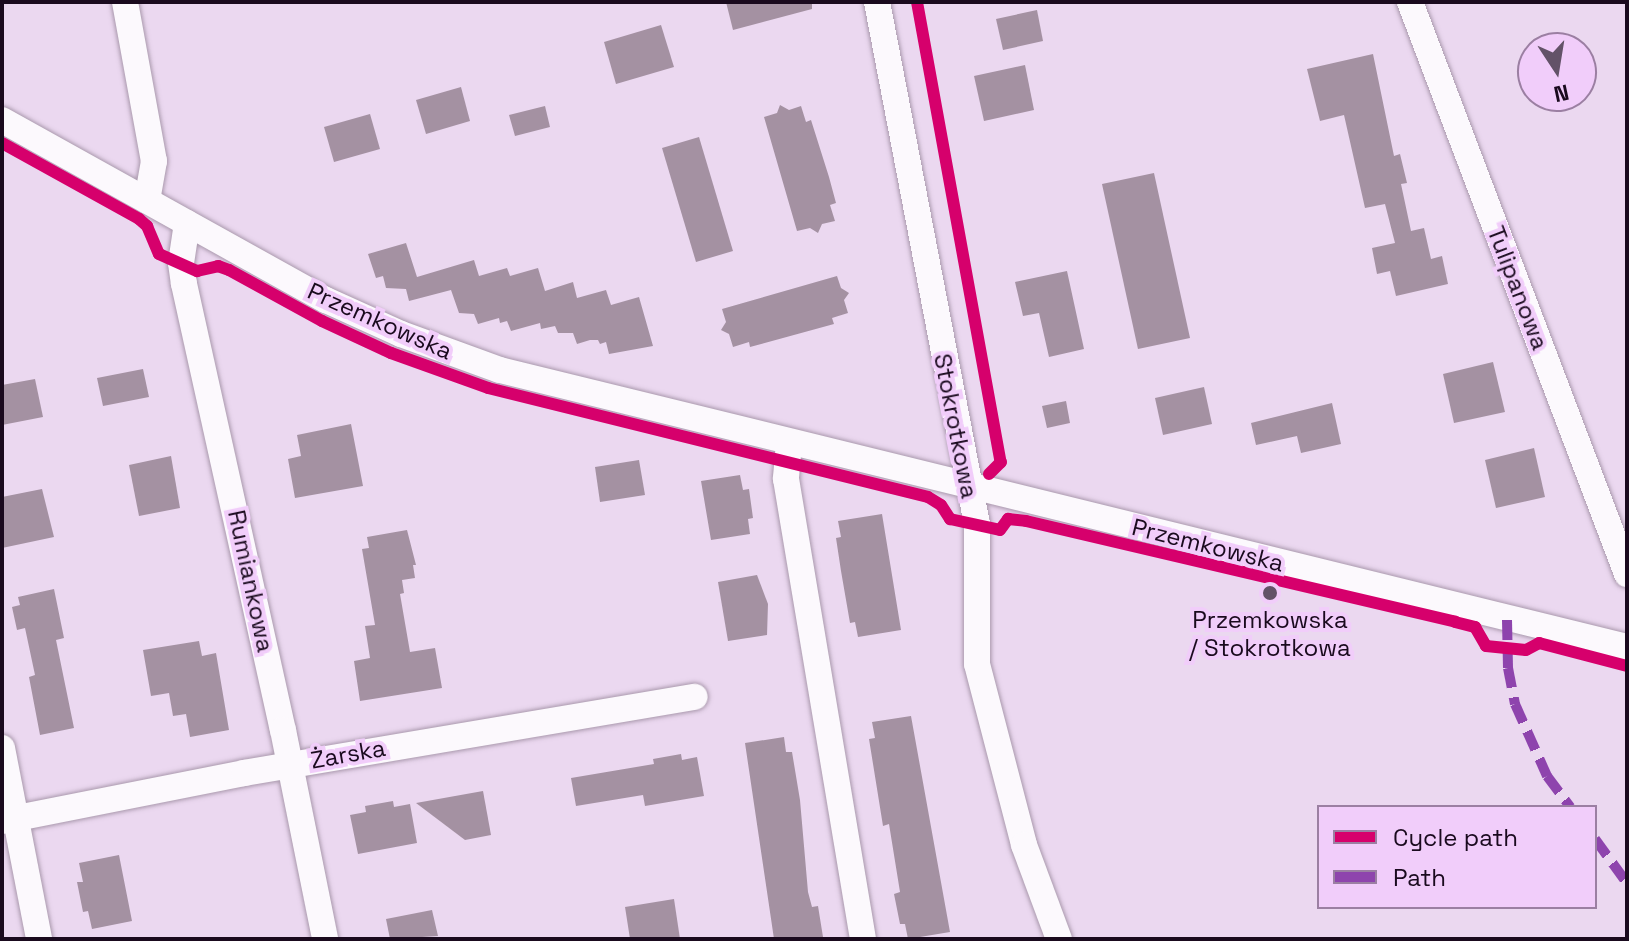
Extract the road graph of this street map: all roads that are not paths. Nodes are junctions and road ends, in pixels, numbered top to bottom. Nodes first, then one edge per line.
1 (125, 2) edge
2 (877, 2) edge
3 (1410, 2) edge
4 (2, 120) edge
5 (147, 200) junction
6 (187, 223) junction
7 (789, 443) junction
8 (968, 488) junction
9 (1627, 574) edge
10 (1627, 647) edge
11 (695, 697) dead end
12 (2, 748) edge
13 (290, 764) junction
14 (9, 820) edge
15 (39, 939) edge
16 (325, 939) edge
17 (863, 939) edge
18 (1059, 939) edge

1 - 5 street
2 - 8 street, Stokrotkowa
3 - 9 street, Tulipanowa
4 - 5 street, Przemkowska
5 - 6 street, Przemkowska
6 - 7 street, Przemkowska
6 - 13 street, Rumiankowa
7 - 8 street, Przemkowska
7 - 17 street
8 - 10 street, Przemkowska
8 - 18 street, Stokrotkowa
11 - 13 street, Żarska
12 - 14 street
13 - 14 street, Żarska
13 - 16 street, Rumiankowa
14 - 15 street

